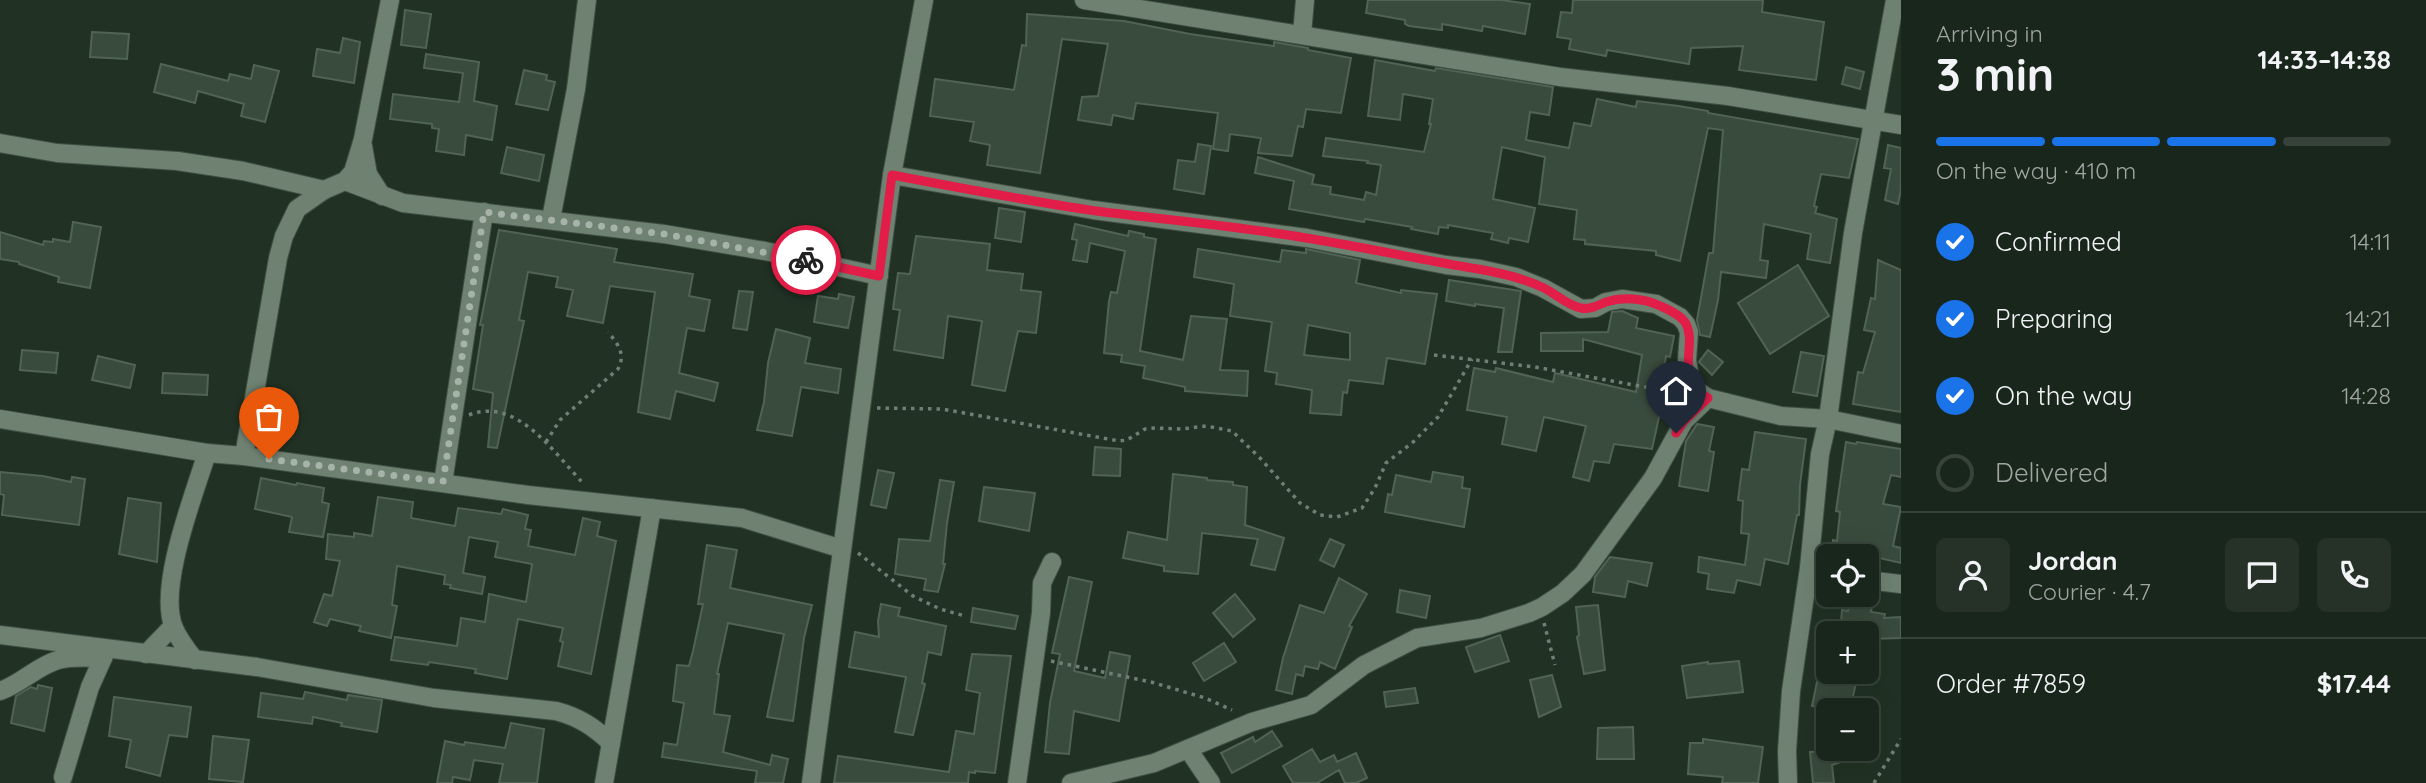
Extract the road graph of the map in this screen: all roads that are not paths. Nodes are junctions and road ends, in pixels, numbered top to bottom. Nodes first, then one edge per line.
1 (390, 0) edge
2 (587, 0) edge
3 (924, 0) edge
4 (1084, 0) edge
5 (1305, 0) edge
6 (1895, 0) edge
7 (1142, 4) edge
8 (1302, 34) junction
9 (1874, 120) junction
10 (1901, 125) edge
11 (363, 139) junction
12 (0, 143) edge
13 (892, 175) junction
14 (345, 181) junction
15 (324, 190) junction
16 (382, 196) junction
17 (484, 212) junction
18 (551, 219) junction
19 (879, 276) junction
20 (1705, 397) junction
21 (0, 419) edge
22 (1828, 419) junction
23 (1901, 434) edge
24 (207, 453) junction
25 (244, 456) junction
26 (443, 482) junction
27 (652, 508) junction
28 (842, 549) junction
29 (1052, 562) dead end
30 (1809, 568) junction
31 (1816, 570) edge
32 (1879, 581) edge
33 (1901, 584) edge
34 (173, 626) junction
35 (0, 635) edge
36 (105, 653) junction
37 (146, 654) junction
38 (195, 660) junction
39 (0, 691) edge
40 (611, 743) junction
41 (1188, 749) junction
42 (63, 777) dead end
43 (604, 783) edge
44 (811, 783) edge
45 (1017, 783) edge
46 (1071, 783) edge
47 (1211, 783) edge
48 (1788, 783) edge

1 - 11 street
2 - 18 street
3 - 13 street
4 - 7 street
5 - 8 street
6 - 9 street
7 - 8 street
8 - 9 street
9 - 10 street
9 - 22 street
11 - 14 street
11 - 16 street
12 - 15 street
13 - 19 street
13 - 20 street
14 - 15 street
14 - 16 street
15 - 25 street
16 - 17 street
17 - 18 street
17 - 26 street
18 - 19 street
19 - 28 street
20 - 22 street
20 - 41 street
21 - 24 street
22 - 23 street
22 - 30 street
24 - 25 street
24 - 34 street
25 - 26 street
26 - 27 street
27 - 28 street
27 - 40 street
28 - 44 street
29 - 45 street
30 - 31 street
30 - 48 street
32 - 33 street
34 - 37 street
34 - 38 street
35 - 36 street
36 - 37 street
36 - 39 street
36 - 42 street
37 - 38 street
38 - 40 street
40 - 43 street
41 - 46 street
41 - 47 street

